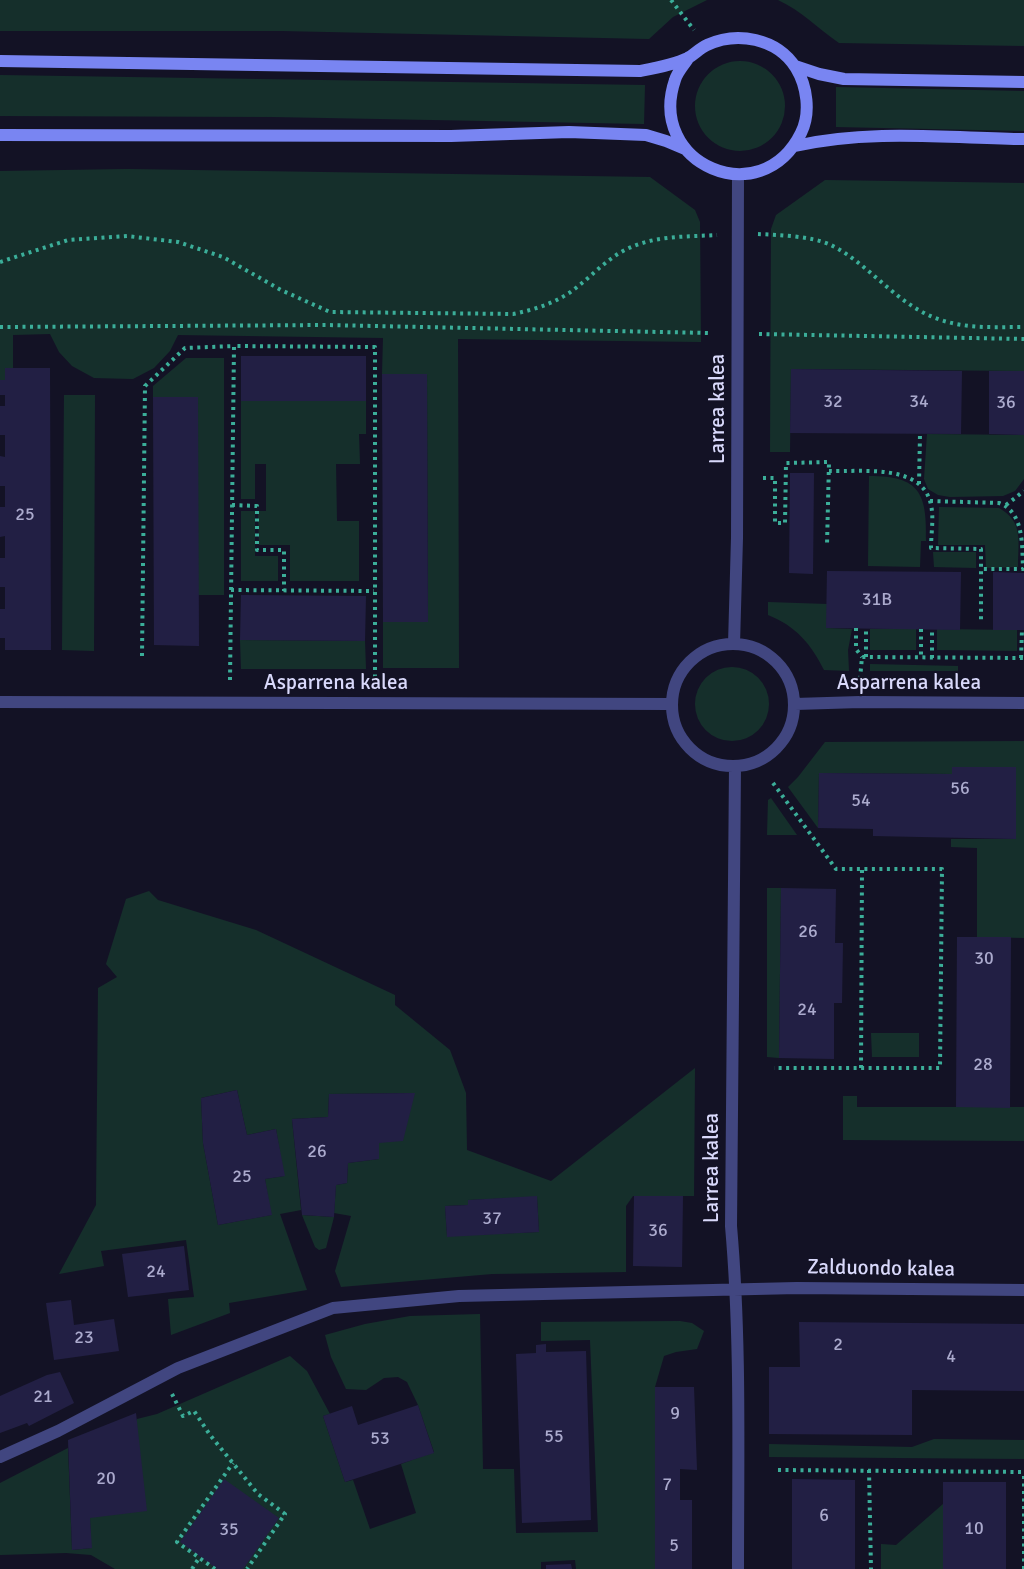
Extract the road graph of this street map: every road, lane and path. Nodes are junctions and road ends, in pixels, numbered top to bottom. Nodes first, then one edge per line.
1 (671, 0) edge
2 (705, 45) junction
3 (689, 57) junction
4 (0, 61) edge
5 (795, 66) junction
6 (1024, 82) edge
7 (0, 135) edge
8 (1024, 139) edge
9 (795, 146) junction
10 (685, 149) junction
11 (738, 175) junction
12 (739, 234) junction
13 (0, 262) edge
14 (0, 327) edge
15 (1024, 327) edge
16 (708, 333) dead end
17 (759, 334) dead end
18 (1024, 339) edge
19 (234, 346) junction
20 (920, 434) dead end
21 (829, 471) junction
22 (762, 478) dead end
23 (919, 485) junction
24 (1024, 491) edge
25 (930, 501) junction
26 (232, 505) junction
27 (1006, 505) junction
28 (828, 545) dead end
29 (981, 570) junction
30 (231, 590) junction
31 (284, 591) junction
32 (375, 591) junction
33 (981, 622) dead end
34 (856, 628) dead end
35 (866, 629) dead end
36 (921, 629) dead end
37 (932, 629) dead end
38 (1022, 630) dead end
39 (734, 644) junction
40 (142, 656) dead end
41 (864, 657) junction
42 (921, 657) junction
43 (932, 658) junction
44 (1023, 658) edge
45 (860, 679) dead end
46 (230, 680) dead end
47 (375, 680) dead end
48 (0, 702) edge
49 (1024, 703) edge
50 (672, 704) junction
51 (795, 704) junction
52 (735, 767) junction
53 (773, 783) dead end
54 (862, 869) junction
55 (774, 1068) dead end
56 (861, 1068) junction
57 (737, 1289) junction
58 (1024, 1290) edge
59 (162, 1376) junction
60 (0, 1457) edge
61 (233, 1463) junction
62 (778, 1470) dead end
63 (869, 1470) junction
64 (1024, 1472) edge
65 (199, 1558) junction
66 (192, 1569) edge
67 (215, 1569) edge
68 (247, 1569) edge
69 (738, 1569) edge
70 (871, 1569) edge
71 (1024, 1569) edge

1 - 2 path
2 - 3 main road
2 - 5 main road
3 - 4 main road
3 - 10 main road
5 - 6 main road
5 - 9 main road
7 - 10 main road
8 - 9 main road
9 - 11 main road
10 - 11 main road
11 - 12 street, Larrea kalea
12 - 13 path
12 - 15 path
12 - 39 street, Larrea kalea
14 - 16 path
17 - 18 path
19 - 26 path
19 - 32 path
19 - 40 path
20 - 23 path
21 - 22 path
21 - 23 path
21 - 28 path
23 - 25 path
24 - 27 path
25 - 27 path
25 - 29 path
26 - 30 path
26 - 31 path
27 - 29 path
29 - 33 path
30 - 31 path
30 - 46 path
31 - 32 path
32 - 47 path
34 - 41 path
35 - 41 path
36 - 42 path
37 - 43 path
38 - 44 path
39 - 50 street
39 - 51 street
41 - 42 path
41 - 45 path
42 - 43 path
43 - 44 path
48 - 50 street, Asparrena kalea
49 - 51 street, Asparrena kalea
50 - 52 street
51 - 52 street
52 - 57 street, Larrea kalea
53 - 54 path
54 - 56 path
54 - 56 path
55 - 56 path
57 - 58 street, Zalduondo kalea
57 - 59 street, Zalduondo kalea
57 - 69 street, Larrea kalea
59 - 60 street, Zalduondo kalea
59 - 61 path
61 - 65 path
61 - 68 path
62 - 63 path
63 - 64 path
63 - 70 path
64 - 71 path
65 - 66 path
65 - 67 path

